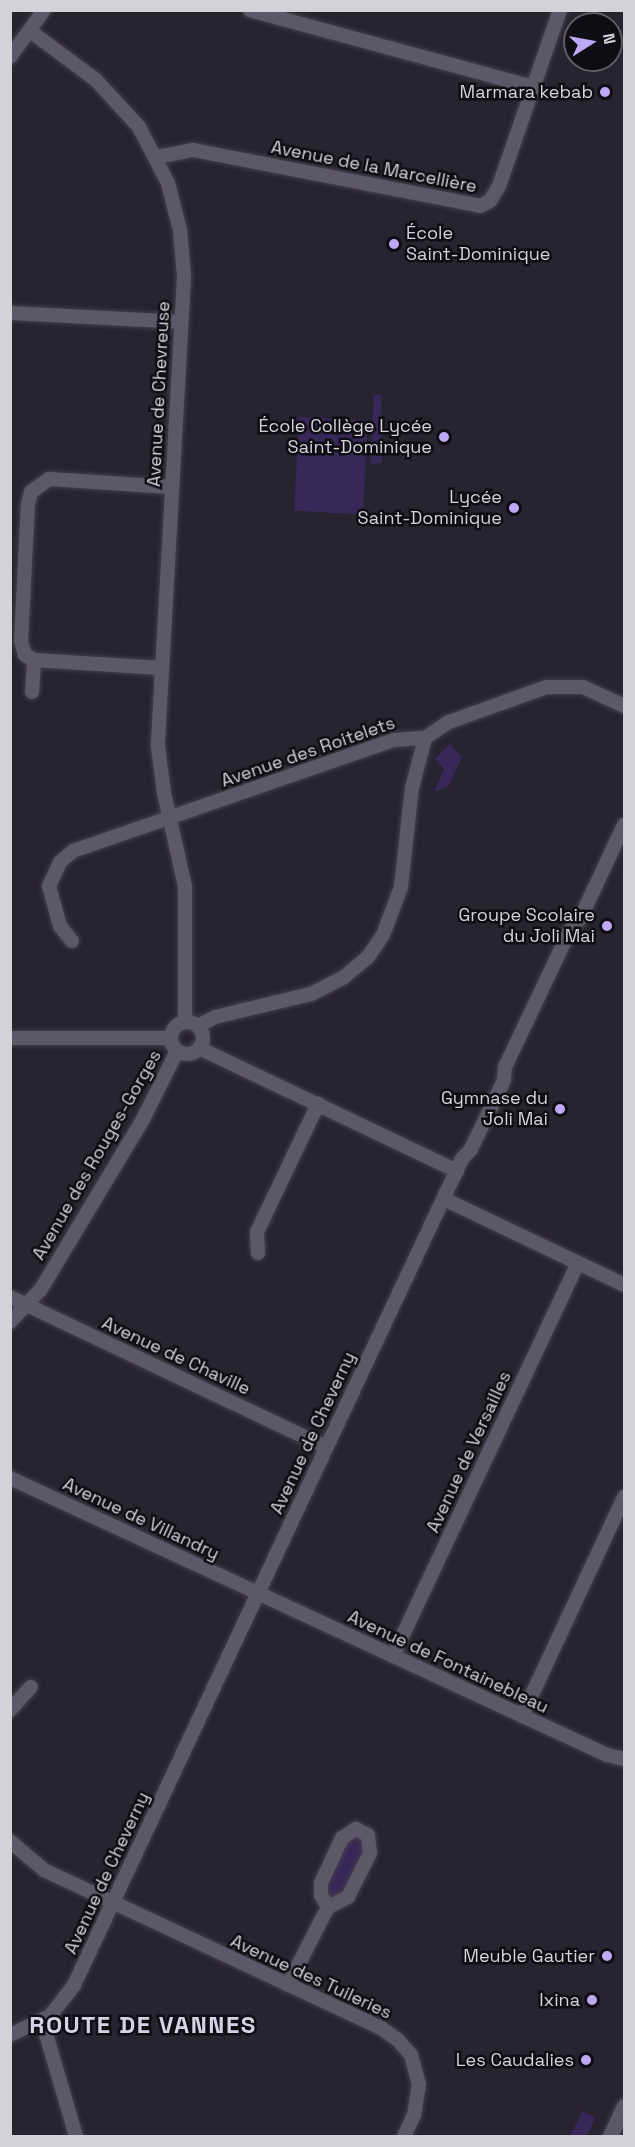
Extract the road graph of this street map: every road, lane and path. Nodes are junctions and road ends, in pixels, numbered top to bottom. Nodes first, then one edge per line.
1 (44, 10) edge
2 (250, 10) edge
3 (560, 10) edge
4 (30, 31) junction
5 (10, 57) edge
6 (533, 87) junction
7 (157, 157) junction
8 (10, 313) edge
9 (181, 322) junction
10 (171, 487) junction
11 (34, 660) junction
12 (161, 668) junction
13 (32, 692) dead end
14 (624, 706) edge
15 (425, 738) junction
16 (170, 817) junction
17 (624, 825) edge
18 (72, 940) dead end
19 (191, 1024) junction
20 (10, 1038) edge
21 (171, 1038) junction
22 (199, 1048) junction
23 (177, 1051) junction
24 (318, 1104) junction
25 (457, 1170) junction
26 (444, 1199) junction
27 (258, 1253) dead end
28 (578, 1263) junction
29 (624, 1285) edge
30 (10, 1298) edge
31 (25, 1304) junction
32 (10, 1322) edge
33 (326, 1447) junction
34 (10, 1478) edge
35 (624, 1497) edge
36 (257, 1593) junction
37 (393, 1656) junction
38 (31, 1687) dead end
39 (10, 1710) edge
40 (522, 1716) junction
41 (624, 1759) edge
42 (10, 1841) edge
43 (113, 1903) junction
44 (328, 1907) junction
45 (288, 1985) junction
46 (42, 2020) junction
47 (10, 2035) edge
48 (624, 2106) edge
49 (76, 2136) edge
50 (404, 2136) edge
51 (610, 2136) edge

1 - 4 street
2 - 6 street
3 - 6 street, Avenue de la Marcellière
4 - 5 street
4 - 7 street, Avenue de Chevreuse
6 - 7 street, Avenue de la Marcellière
7 - 9 street, Avenue de Chevreuse
8 - 9 street
9 - 10 street, Avenue de Chevreuse
10 - 11 street
10 - 12 street, Avenue de Chevreuse
11 - 12 street
11 - 13 street
12 - 16 street, Avenue de Chevreuse
14 - 15 street, Avenue des Roitelets
15 - 16 street, Avenue des Roitelets
15 - 19 street
16 - 18 street, Avenue des Roitelets
16 - 19 street
17 - 25 street, Avenue de Cheverny
19 - 21 street
19 - 22 street
20 - 21 street
21 - 23 street
22 - 23 street
22 - 24 street
23 - 31 street, Avenue des Rouges-Gorges
24 - 25 street
24 - 27 street
25 - 26 street, Avenue de Cheverny
26 - 28 street
26 - 33 street, Avenue de Cheverny
28 - 29 street
28 - 37 street, Avenue de Versailles
30 - 31 street, Avenue de Chaville
31 - 32 street, Avenue des Rouges-Gorges
31 - 33 street, Avenue de Chaville
33 - 36 street, Avenue de Cheverny
34 - 36 street, Avenue de Villandry
35 - 40 street
36 - 37 street, Avenue de Fontainebleau
36 - 43 street, Avenue de Cheverny
37 - 40 street, Avenue de Fontainebleau
38 - 39 street
40 - 41 street, Avenue de Fontainebleau
42 - 43 street, Avenue des Tuileries
43 - 45 street, Avenue des Tuileries
43 - 46 street, Avenue de Cheverny
44 - 44 street
44 - 45 street
45 - 50 street, Avenue des Tuileries
46 - 47 street, Avenue de Cheverny
46 - 49 street
48 - 51 main road

